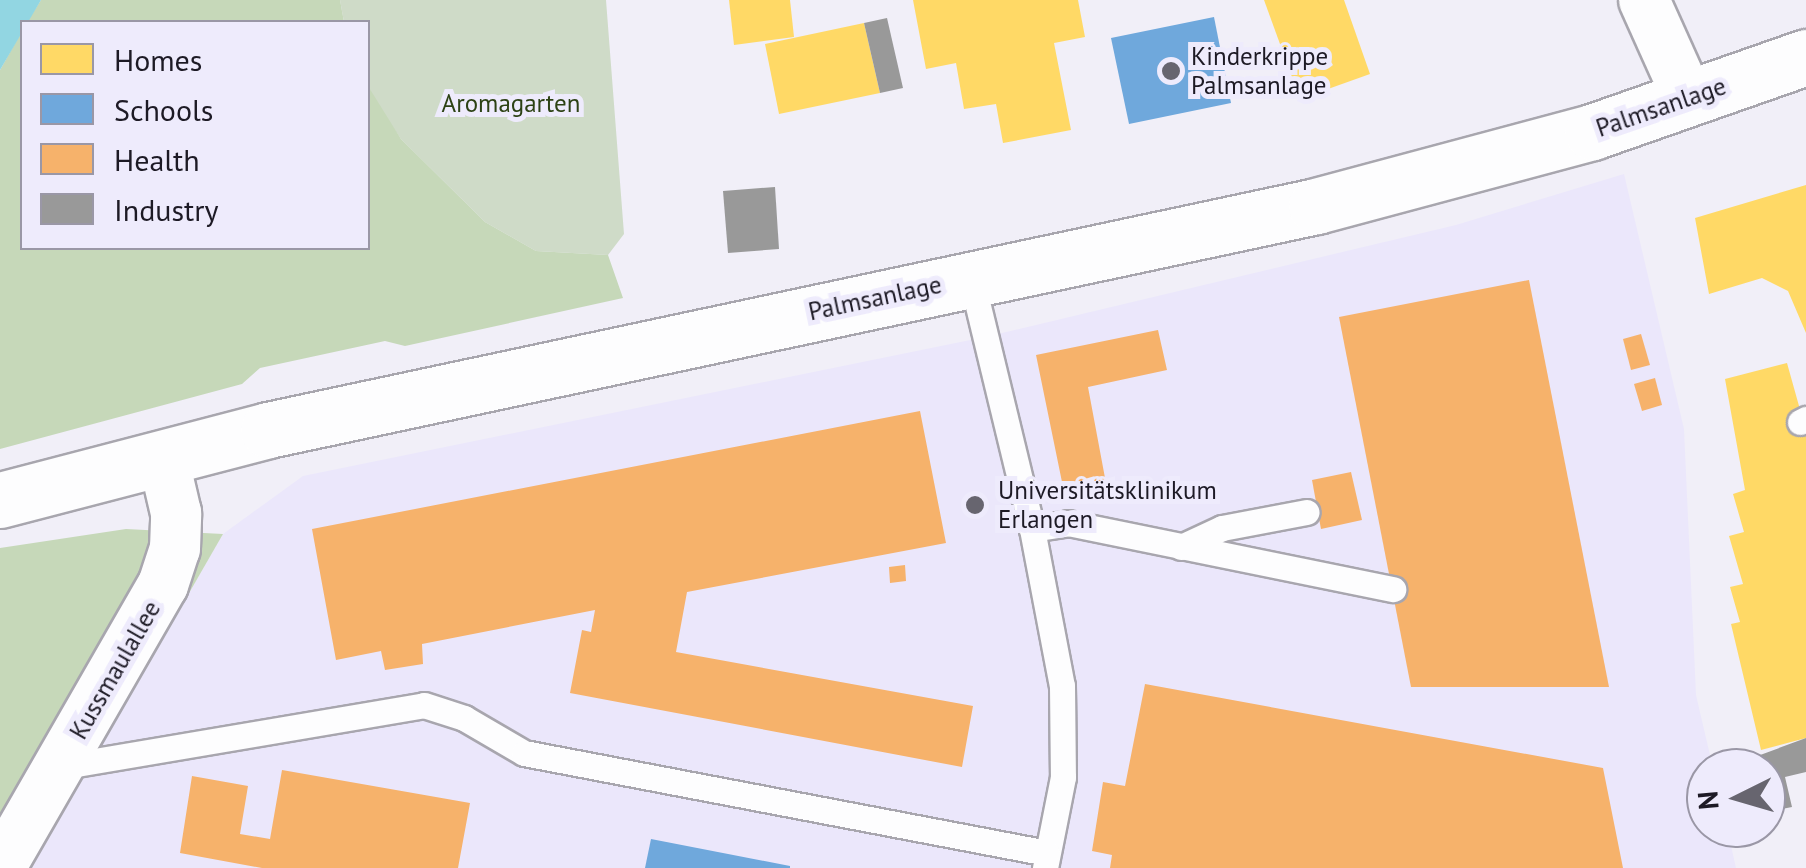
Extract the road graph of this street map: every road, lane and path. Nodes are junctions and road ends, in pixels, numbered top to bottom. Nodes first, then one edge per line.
1 (1644, 0) edge
2 (1806, 58) edge
3 (1688, 98) junction
4 (971, 278) junction
5 (163, 457) junction
6 (0, 500) edge
7 (1306, 512) dead end
8 (1032, 529) junction
9 (1182, 547) junction
10 (1392, 590) dead end
11 (60, 767) junction
12 (1046, 860) edge
13 (0, 868) edge

1 - 3 street
2 - 3 street, Palmsanlage
3 - 4 street, Palmsanlage
4 - 5 street, Palmsanlage
4 - 8 lane
5 - 6 street, Palmsanlage
5 - 11 street, Kussmaulallee
7 - 9 lane
8 - 9 lane
8 - 12 lane
9 - 10 lane
11 - 12 lane
11 - 13 street, Kussmaulallee

